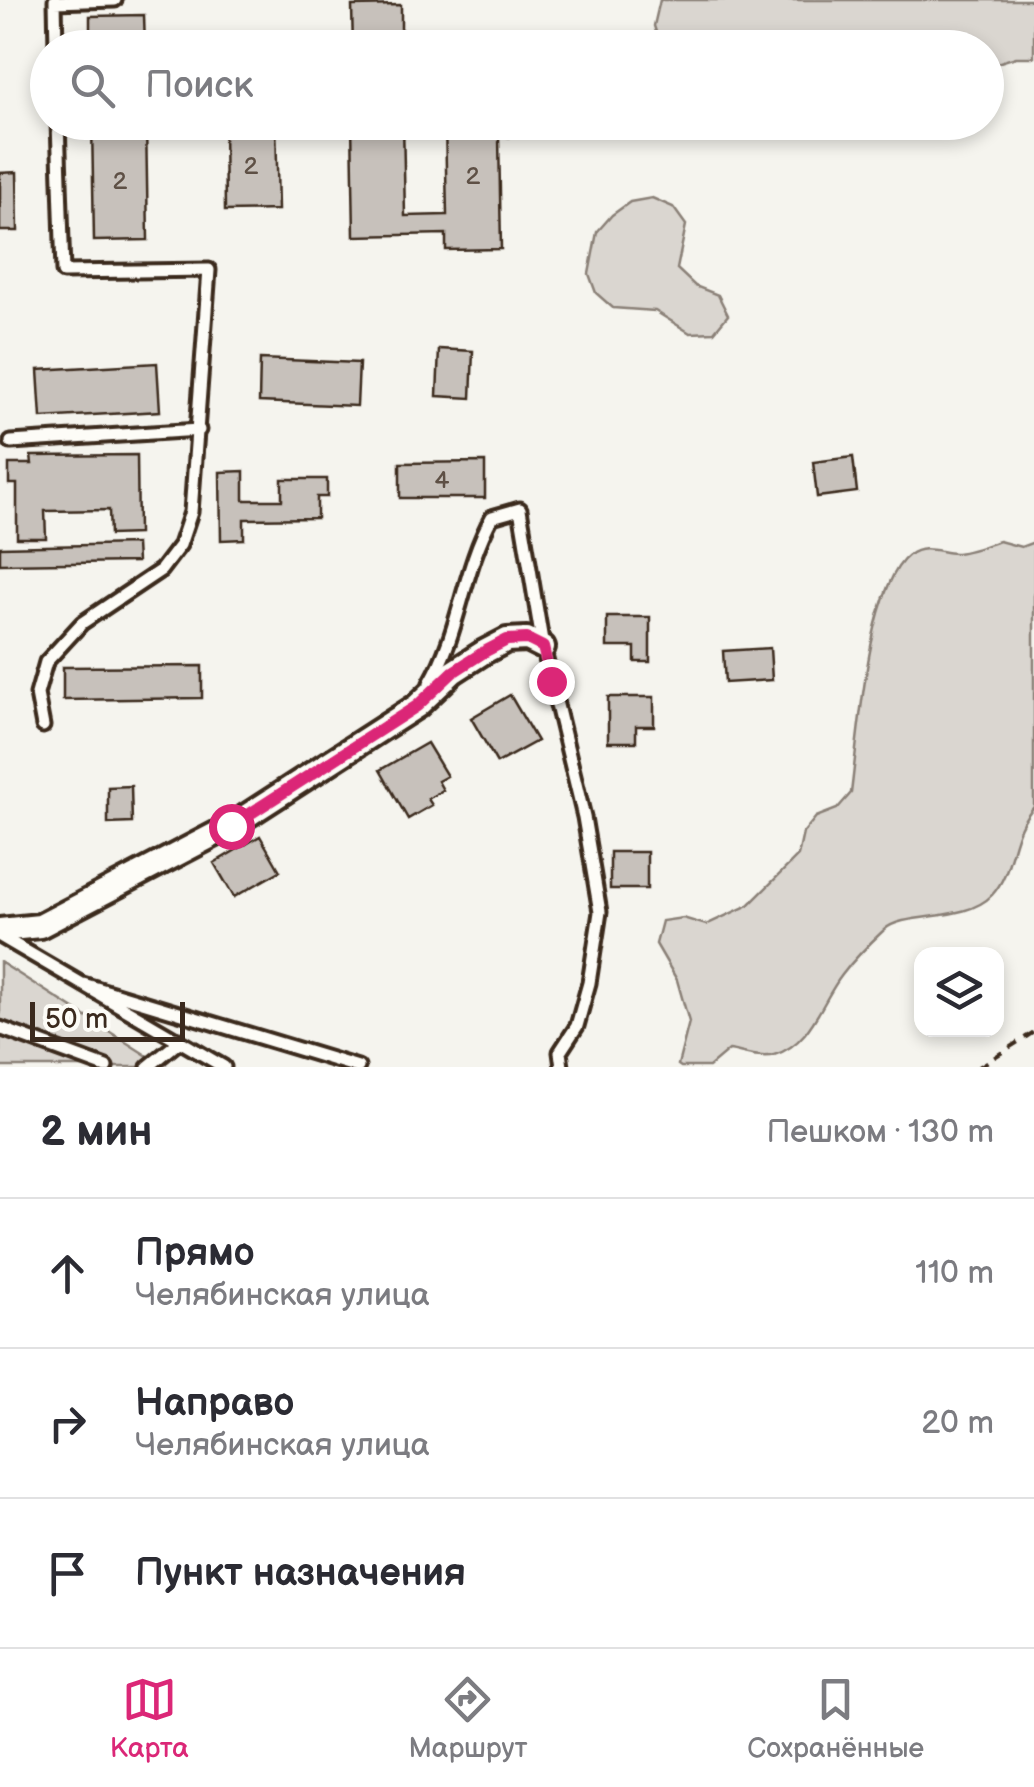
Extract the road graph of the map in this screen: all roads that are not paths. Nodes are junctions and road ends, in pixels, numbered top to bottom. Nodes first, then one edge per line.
1 (116, 0) edge
2 (55, 1) edge
3 (56, 30) edge
4 (59, 140) edge
5 (198, 430) junction
6 (10, 442) dead end
7 (543, 647) junction
8 (417, 706) junction
9 (43, 726) dead end
10 (0, 933) edge
11 (83, 984) junction
12 (0, 1028) edge
13 (180, 1041) junction
14 (106, 1067) edge
15 (148, 1067) edge
16 (224, 1067) edge
17 (358, 1067) edge
18 (562, 1067) edge

1 - 2 lane
2 - 3 lane
4 - 5 lane
5 - 6 lane
5 - 9 lane
7 - 8 street
7 - 8 lane
7 - 18 lane
8 - 10 street
10 - 11 lane
11 - 13 lane
11 - 17 lane
12 - 14 lane
13 - 15 lane
13 - 16 lane

